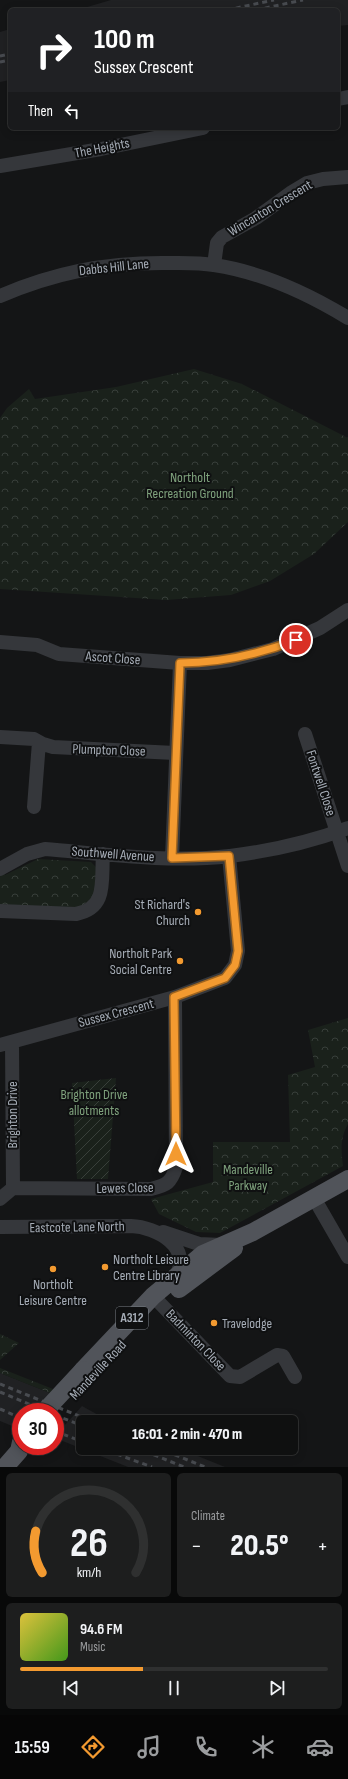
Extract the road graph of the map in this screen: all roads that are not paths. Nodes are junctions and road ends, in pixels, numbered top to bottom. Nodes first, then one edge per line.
1 (193, 130) edge
2 (0, 166) edge
3 (348, 177) edge
4 (214, 265) junction
5 (0, 296) edge
6 (348, 318) edge
7 (348, 610) edge
8 (0, 642) edge
9 (180, 663) junction
10 (305, 734) dead end
11 (0, 737) edge
12 (41, 743) junction
13 (176, 753) junction
14 (34, 807) dead end
15 (342, 830) edge
16 (103, 854) junction
17 (229, 856) junction
18 (172, 858) junction
19 (2, 864) edge
20 (348, 866) edge
21 (0, 911) edge
22 (174, 997) junction
23 (6, 1044) edge
24 (348, 1179) edge
25 (13, 1188) junction
26 (314, 1198) junction
27 (0, 1199) edge
28 (0, 1227) edge
29 (153, 1230) junction
30 (253, 1232) junction
31 (171, 1234) junction
32 (222, 1245) junction
33 (348, 1257) edge
34 (192, 1269) junction
35 (157, 1300) junction
36 (87, 1373) junction
37 (295, 1377) dead end
38 (54, 1403) edge
39 (64, 1405) edge
40 (16, 1455) edge
41 (5, 1467) edge

1 - 2 street, The Heights
3 - 4 street, Wincanton Crescent
4 - 5 street, Dabbs Hill Lane
4 - 6 street, Dabbs Hill Lane
7 - 9 street, Ascot Close
8 - 9 street, Ascot Close
9 - 13 street
10 - 15 street, Fontwell Close
11 - 12 street, Plumpton Close
12 - 13 street, Plumpton Close
12 - 14 street
13 - 18 street
15 - 17 street, Southwell Avenue
15 - 20 street, Fontwell Close
16 - 18 street, Southwell Avenue
16 - 19 street, Southwell Avenue
16 - 21 street
17 - 18 street, Southwell Avenue
17 - 22 street, Sussex Crescent
22 - 23 street, Sussex Crescent
22 - 25 street, Lewes Close
23 - 25 street, Brighton Drive
24 - 26 main road, Mandeville Road / A312
25 - 27 street
26 - 30 main road, Mandeville Road / A312
26 - 33 street
28 - 29 street, Eastcote Lane North
29 - 31 street, Eastcote Lane North
29 - 34 street, Eastcote Lane North
30 - 32 main road, Mandeville Road / A312
30 - 34 main road, Mandeville Road / A312
31 - 32 street, Eastcote Lane North
31 - 34 street, Eastcote Lane North
32 - 34 main road, Mandeville Road / A312
34 - 35 main road, Mandeville Road / A312
35 - 36 main road, Mandeville Road / A312
35 - 37 street, Badminton Close
36 - 38 main road, Mandeville Road / A312, bridge
36 - 39 main road, Mandeville Road / A312
40 - 41 main road

